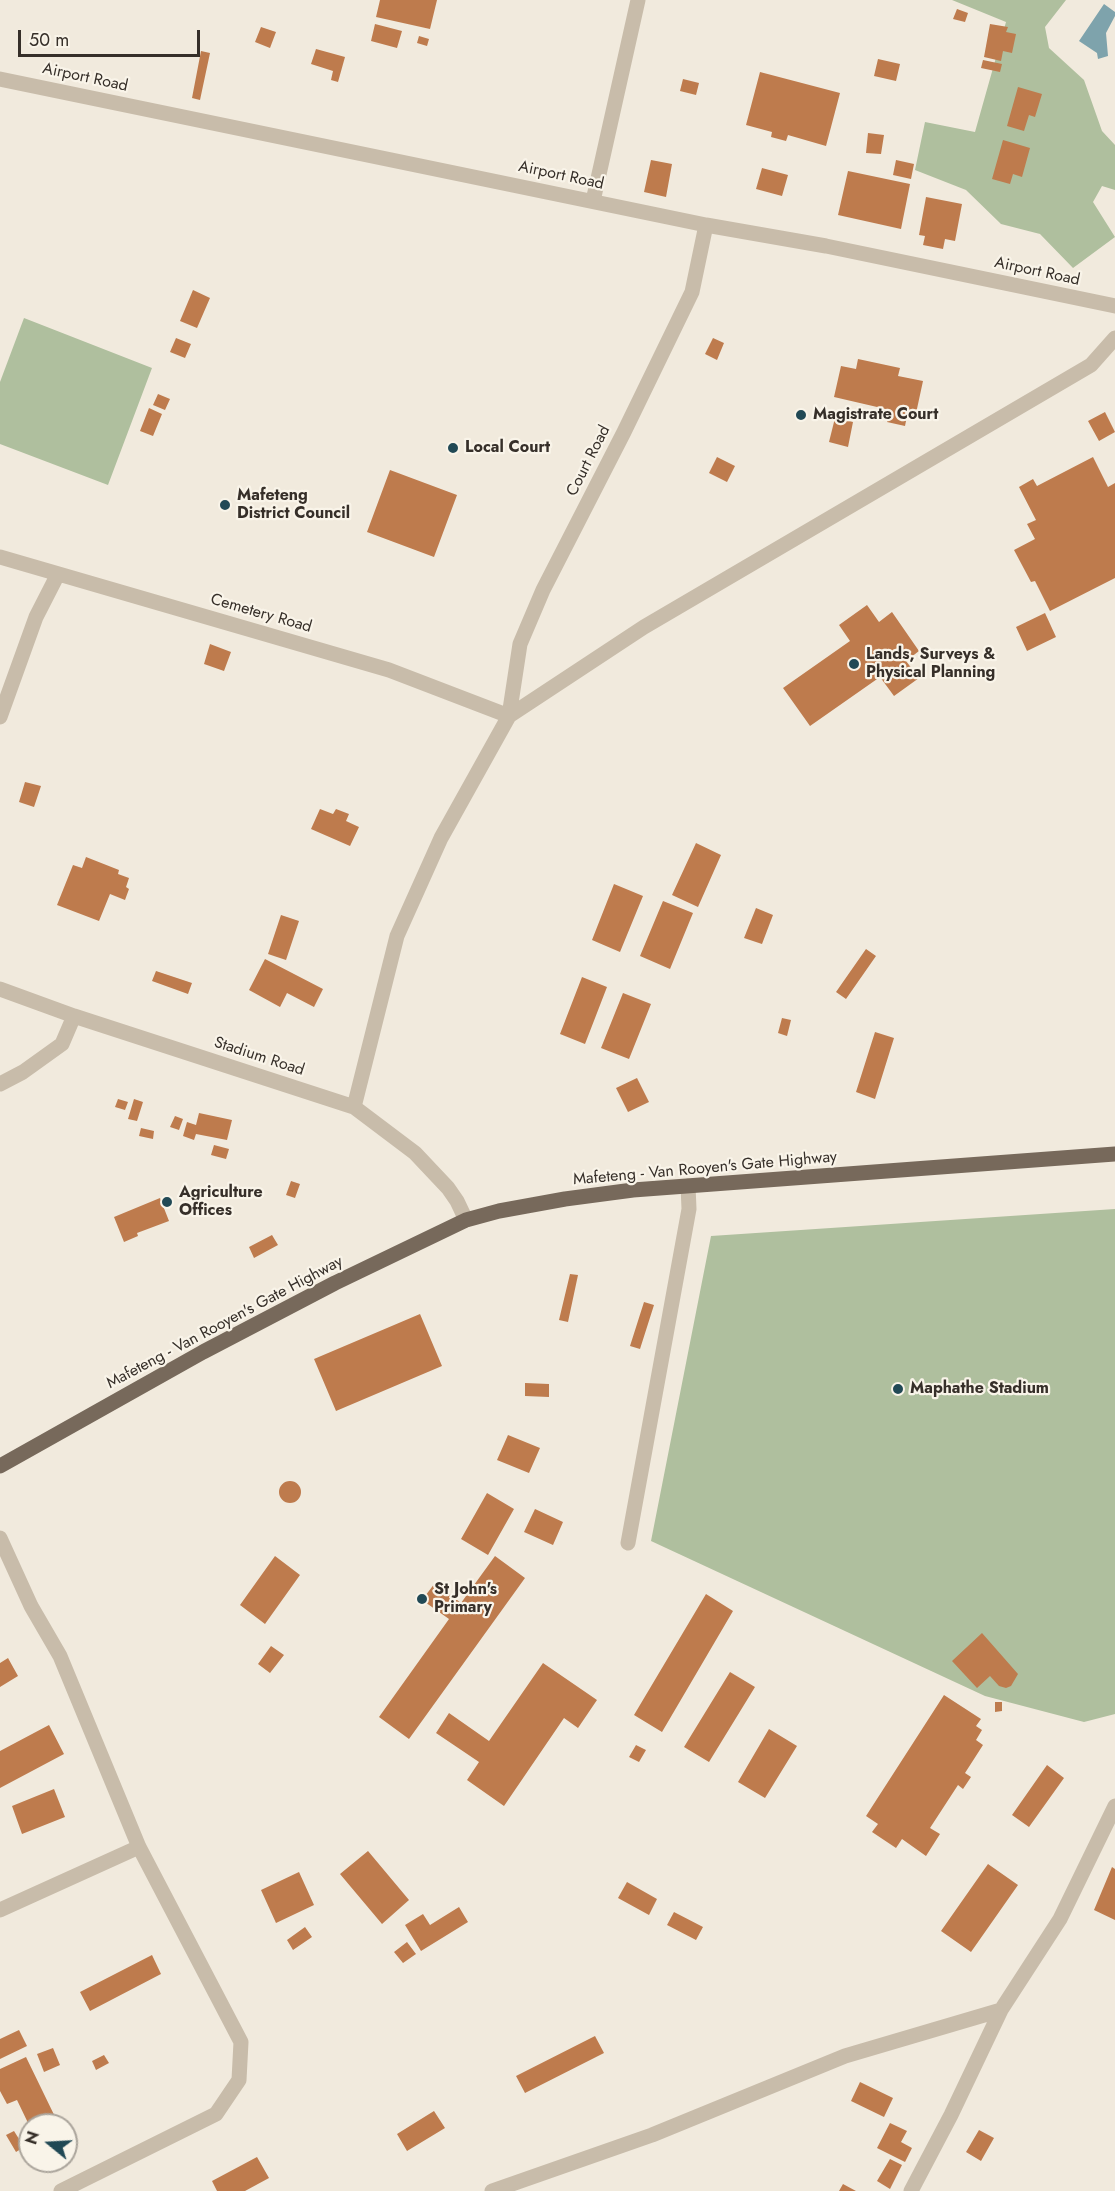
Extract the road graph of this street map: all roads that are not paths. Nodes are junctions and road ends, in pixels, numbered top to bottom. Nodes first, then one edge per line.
1 (638, 0) edge
2 (0, 79) edge
3 (593, 201) junction
4 (706, 225) junction
5 (1115, 306) edge
6 (1115, 339) edge
7 (0, 557) edge
8 (58, 574) junction
9 (509, 716) junction
10 (0, 717) edge
11 (0, 989) edge
12 (74, 1016) junction
13 (0, 1084) edge
14 (354, 1107) junction
15 (1115, 1154) edge
16 (688, 1186) junction
17 (466, 1220) junction
18 (0, 1466) edge
19 (0, 1538) edge
20 (628, 1543) dead end
21 (1115, 1806) edge
22 (139, 1847) junction
23 (0, 1910) edge
24 (1001, 2010) junction
25 (61, 2191) edge
26 (492, 2191) edge
27 (911, 2191) edge

1 - 3 street
2 - 3 street, Airport Road
3 - 4 street, Airport Road
4 - 5 street, Airport Road
4 - 9 street, Court Road
6 - 9 street
7 - 8 street, Cemetery Road
8 - 9 street, Cemetery Road
8 - 10 street
9 - 14 street
11 - 12 street, Stadium Road
12 - 13 street
12 - 14 street, Stadium Road
14 - 17 street, Stadium Road
15 - 16 main road, Mafeteng - Van Rooyen's Gate Highway
16 - 17 main road, Mafeteng - Van Rooyen's Gate Highway
16 - 20 street
17 - 18 main road, Mafeteng - Van Rooyen's Gate Highway
19 - 22 street
21 - 24 street
22 - 23 street
22 - 25 street
24 - 26 street
24 - 27 street

